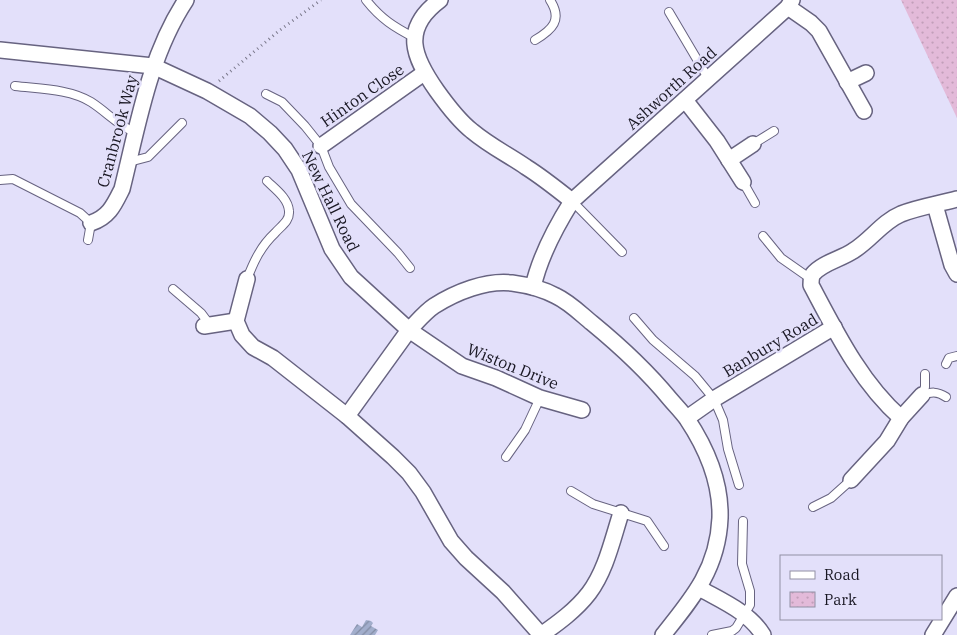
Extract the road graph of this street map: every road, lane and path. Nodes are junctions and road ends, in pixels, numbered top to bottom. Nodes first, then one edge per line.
1 (186, 0) edge
2 (321, 0) edge
3 (366, 0) edge
4 (440, 0) edge
5 (550, 0) edge
6 (790, 3) edge
7 (669, 12) dead end
8 (415, 38) junction
9 (535, 40) dead end
10 (0, 50) edge
11 (153, 66) junction
12 (424, 72) junction
13 (866, 72) dead end
14 (708, 78) junction
15 (848, 82) junction
16 (15, 86) dead end
17 (207, 91) junction
18 (266, 94) dead end
19 (685, 100) junction
20 (864, 112) dead end
21 (182, 123) dead end
22 (774, 131) dead end
23 (136, 133) junction
24 (753, 144) joint
25 (320, 146) junction
26 (729, 160) junction
27 (129, 162) junction
28 (0, 180) edge
29 (267, 181) dead end
30 (743, 182) joint
31 (957, 199) edge
32 (572, 201) junction
33 (755, 203) dead end
34 (935, 205) junction
35 (91, 222) junction
36 (763, 236) dead end
37 (88, 240) dead end
38 (622, 252) dead end
39 (410, 268) dead end
40 (957, 274) edge
41 (247, 279) joint
42 (811, 279) junction
43 (533, 287) junction
44 (173, 289) dead end
45 (634, 318) dead end
46 (236, 321) junction
47 (207, 326) joint
48 (834, 327) junction
49 (409, 330) junction
50 (957, 356) edge
51 (946, 364) dead end
52 (925, 374) dead end
53 (922, 395) junction
54 (946, 397) dead end
55 (540, 398) junction
56 (714, 399) junction
57 (582, 410) dead end
58 (347, 416) junction
59 (687, 418) junction
60 (901, 418) junction
61 (506, 457) dead end
62 (851, 480) joint
63 (739, 485) dead end
64 (571, 490) dead end
65 (812, 507) dead end
66 (621, 513) junction
67 (744, 521) dead end
68 (664, 546) dead end
69 (699, 588) junction
70 (957, 596) edge
71 (745, 614) junction
72 (541, 635) edge
73 (663, 635) edge
74 (712, 635) edge
75 (764, 635) edge
76 (933, 635) edge

1 - 11 street, Cranbrook Way
2 - 17 path
3 - 8 lane
4 - 8 street
5 - 9 lane
6 - 14 street, Ashworth Road
6 - 15 street
7 - 14 lane
8 - 12 street
10 - 11 street, New Hall Road
11 - 17 street, New Hall Road
11 - 23 street, Cranbrook Way
12 - 25 street, Hinton Close
12 - 32 street
13 - 15 street
14 - 19 street, Ashworth Road
15 - 20 street
16 - 23 lane
17 - 49 street, New Hall Road
18 - 25 lane
19 - 26 street
19 - 32 street, Ashworth Road
21 - 27 lane
22 - 24 lane
23 - 27 street, Cranbrook Way
24 - 26 street
25 - 39 lane
26 - 30 street
27 - 35 street, Cranbrook Way
28 - 35 lane
29 - 41 lane
30 - 33 lane
31 - 34 street
32 - 38 lane
32 - 43 street, Ashworth Road
34 - 40 street
34 - 42 street
35 - 37 lane
36 - 42 lane
41 - 46 street
42 - 48 street, Banbury Road
43 - 49 street
43 - 59 street
44 - 47 lane
45 - 56 lane
46 - 47 street
46 - 58 street
48 - 56 street, Banbury Road
48 - 60 street
49 - 55 street, Wiston Drive
49 - 58 street
50 - 51 lane
52 - 53 lane
53 - 54 lane
53 - 60 street
55 - 57 street, Wiston Drive
55 - 61 lane
56 - 59 street, Banbury Road
56 - 63 lane
58 - 72 street
59 - 69 street
60 - 62 street
62 - 65 lane
64 - 66 lane
66 - 68 lane
66 - 72 street
67 - 71 lane
69 - 71 street
69 - 73 street
70 - 76 street
71 - 74 lane
71 - 75 street

